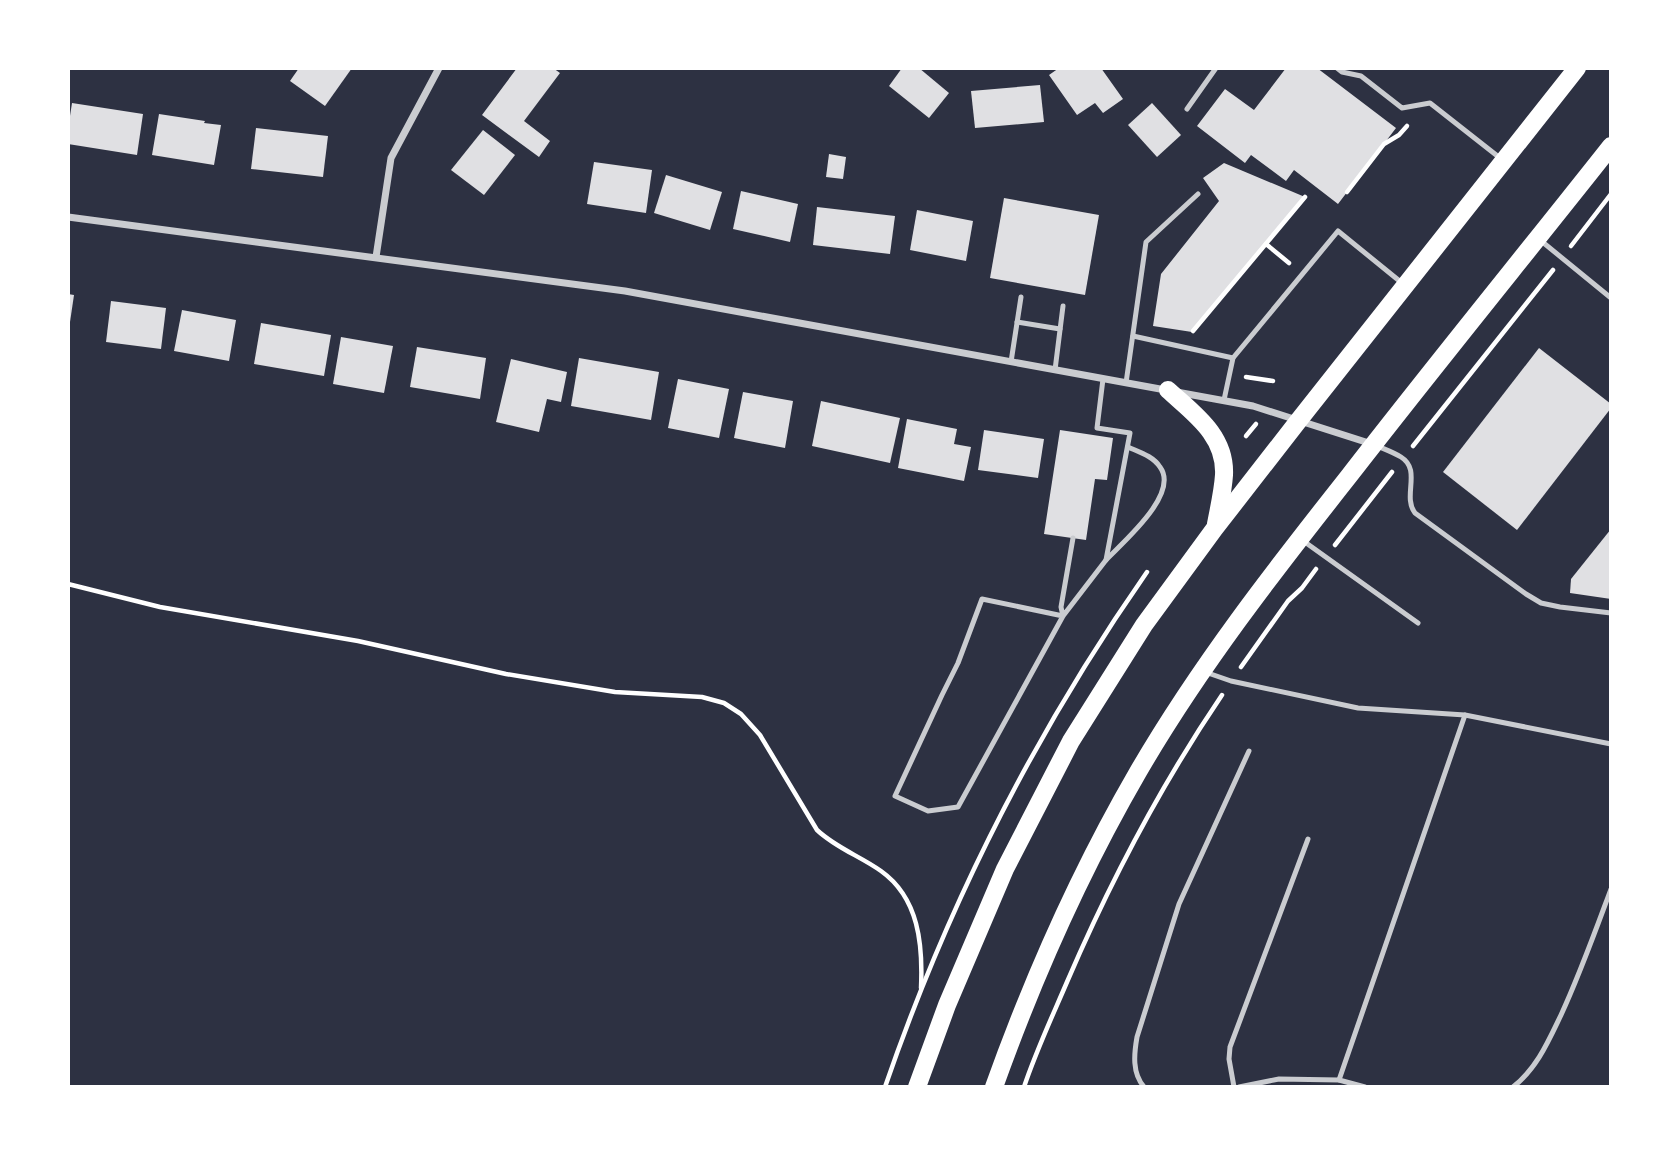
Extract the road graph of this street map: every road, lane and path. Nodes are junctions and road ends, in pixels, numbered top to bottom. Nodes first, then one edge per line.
1 (439, 68) edge
2 (1216, 68) edge
3 (1577, 68) edge
4 (1341, 69) edge
5 (1187, 109) dead end
6 (1399, 135) dead end
7 (1611, 146) edge
8 (1503, 160) junction
9 (1347, 192) dead end
10 (1198, 194) dead end
11 (1611, 194) edge
12 (1305, 197) dead end
13 (68, 218) edge
14 (1581, 232) dead end
15 (1538, 238) junction
16 (1266, 244) junction
17 (376, 257) junction
18 (1302, 274) junction
19 (1545, 280) dead end
20 (1405, 285) junction
21 (1021, 297) dead end
22 (1611, 298) edge
23 (1063, 306) dead end
24 (1017, 322) junction
25 (1060, 329) junction
26 (1192, 332) dead end
27 (1133, 336) junction
28 (1233, 358) junction
29 (1011, 362) junction
30 (1055, 370) junction
31 (1103, 379) junction
32 (1126, 383) junction
33 (1168, 390) junction
34 (1224, 400) junction
35 (1440, 412) dead end
36 (1298, 420) junction
37 (1373, 444) junction
38 (1128, 447) junction
39 (1381, 486) dead end
40 (1354, 520) dead end
41 (1215, 528) junction
42 (1073, 538) dead end
43 (1299, 539) junction
44 (1106, 560) junction
45 (68, 584) edge
46 (1292, 596) dead end
47 (1611, 613) edge
48 (1063, 616) junction
49 (1418, 623) dead end
50 (1252, 652) dead end
51 (1203, 671) junction
52 (1213, 708) dead end
53 (1465, 715) junction
54 (1611, 744) edge
55 (1249, 751) dead end
56 (1308, 839) dead end
57 (1611, 889) edge
58 (921, 988) dead end
59 (1339, 1080) junction
60 (917, 1087) edge
61 (994, 1087) edge
62 (1024, 1087) edge
63 (1144, 1087) edge
64 (1234, 1087) edge
65 (1240, 1087) edge
66 (1365, 1087) edge
67 (1513, 1087) edge

1 - 17 street
2 - 5 lane
3 - 8 main road
4 - 8 lane
6 - 9 path
7 - 15 main road
8 - 20 main road
10 - 27 lane
11 - 14 path
12 - 16 path
13 - 17 street
15 - 22 lane
15 - 37 main road
16 - 18 path
16 - 26 path
17 - 29 street
18 - 20 lane
18 - 28 lane
19 - 35 path
20 - 36 main road
21 - 24 lane
23 - 25 lane
24 - 25 lane
24 - 29 lane
25 - 30 lane
27 - 28 lane
27 - 32 lane
28 - 34 lane
29 - 30 street
30 - 31 street
31 - 32 street
31 - 38 lane
32 - 33 street
33 - 34 street
33 - 41 main road
34 - 36 street
36 - 37 street
36 - 41 main road
37 - 43 main road
37 - 47 lane
38 - 44 lane
38 - 44 lane
39 - 40 path
41 - 60 main road
42 - 48 lane
43 - 49 lane
43 - 51 main road
44 - 48 lane
45 - 58 path
46 - 50 path
48 - 48 lane
51 - 53 lane
51 - 61 main road
52 - 62 path
53 - 54 lane
53 - 59 lane
55 - 63 lane
56 - 64 lane
57 - 67 lane
59 - 65 lane
59 - 66 lane

